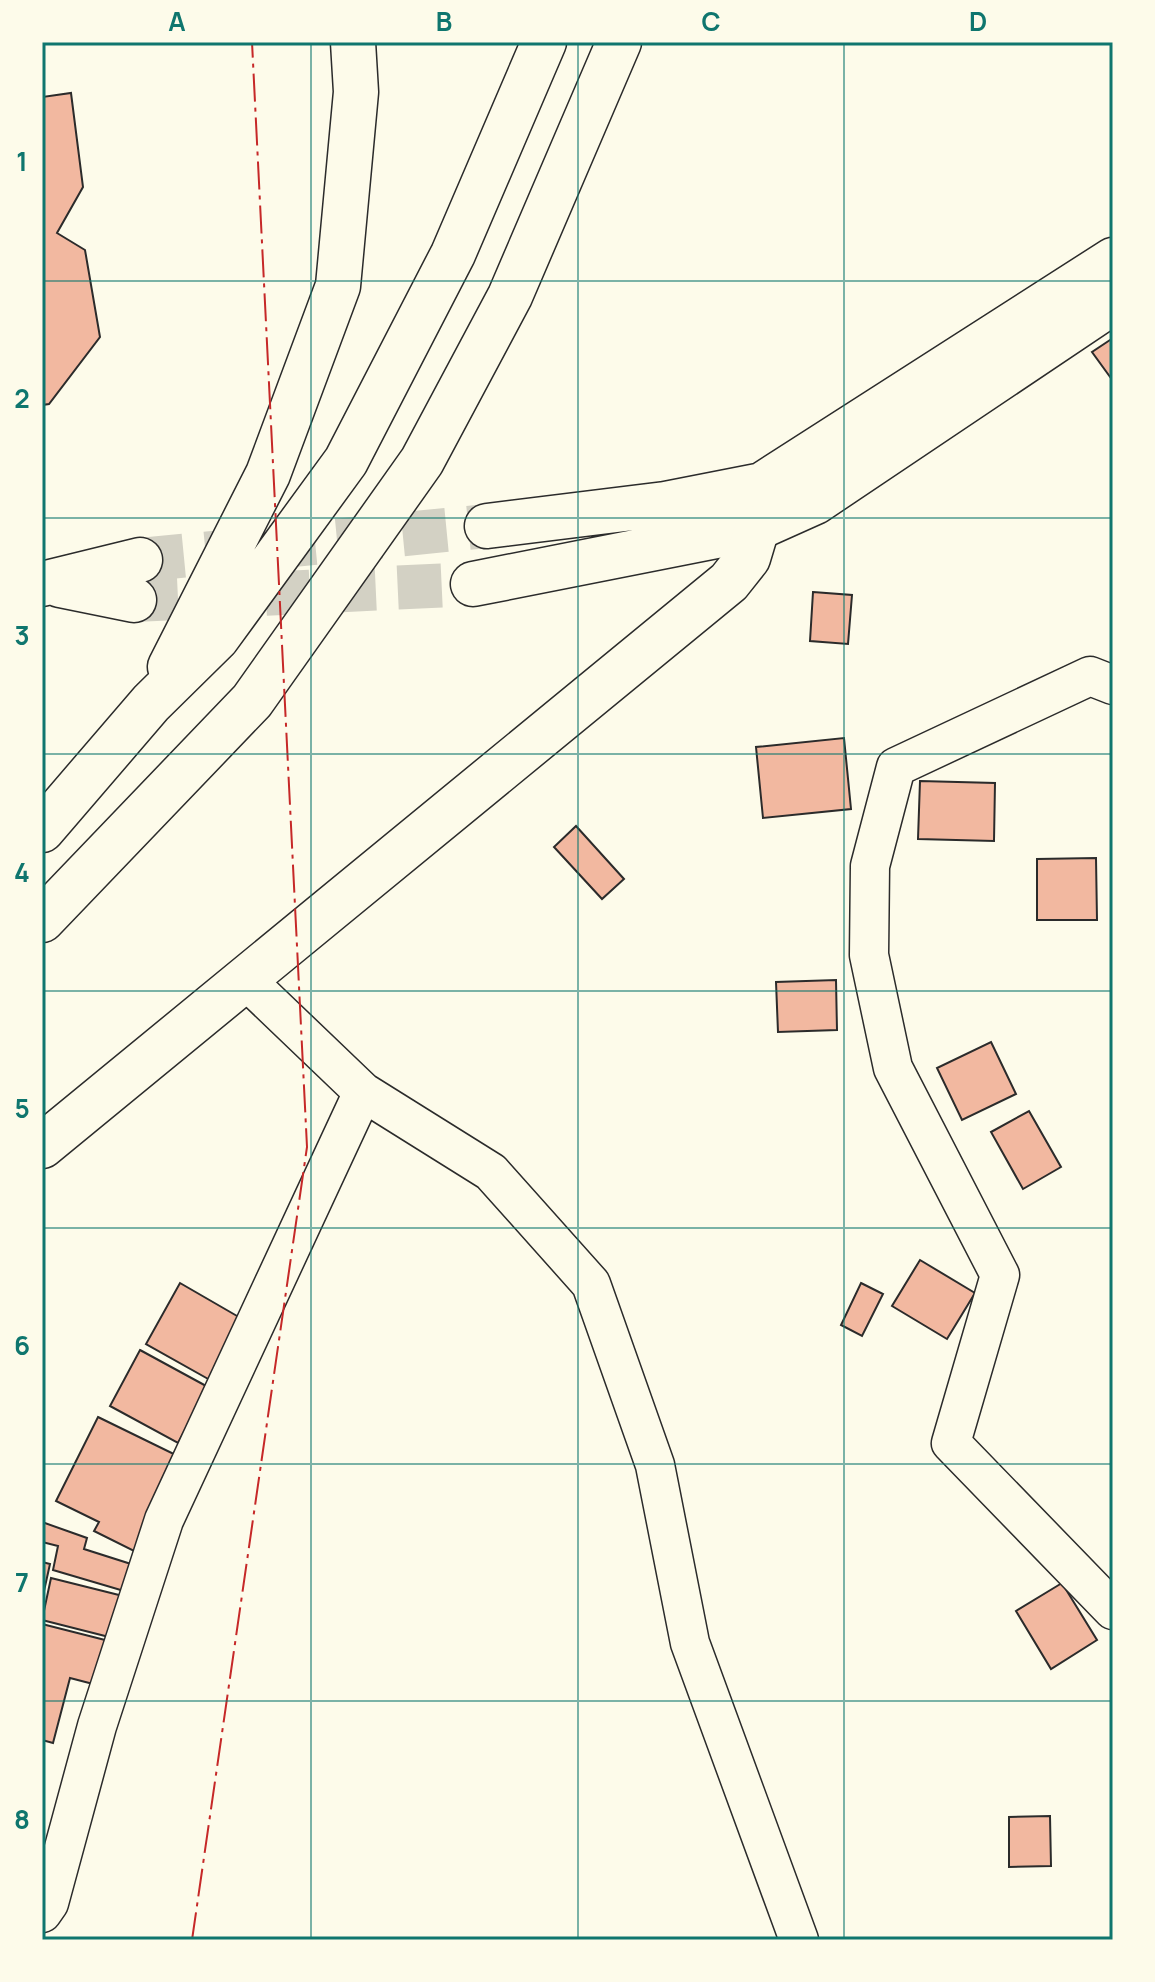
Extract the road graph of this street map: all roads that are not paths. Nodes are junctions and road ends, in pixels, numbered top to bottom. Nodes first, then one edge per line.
1 (353, 42) edge
2 (544, 42) edge
3 (619, 42) edge
4 (1113, 260) edge
5 (1113, 302) edge
6 (762, 485) junction
7 (487, 526) tunnel mouth
8 (757, 528) junction
9 (137, 580) tunnel mouth
10 (46, 584) edge
11 (473, 584) tunnel mouth
12 (1113, 685) edge
13 (151, 703) junction
14 (42, 830) edge
15 (42, 920) edge
16 (246, 980) junction
17 (363, 1092) junction
18 (42, 1146) edge
19 (1113, 1610) edge
20 (42, 1913) edge
21 (799, 1940) edge

1 - 13 main road
2 - 13 main road
3 - 15 main road
4 - 6 main road
5 - 8 main road
6 - 7 main road
6 - 8 main road
8 - 11 main road
8 - 16 main road
9 - 10 main road
12 - 19 street
13 - 14 main road
16 - 17 street
16 - 18 main road
17 - 20 street
17 - 21 street

